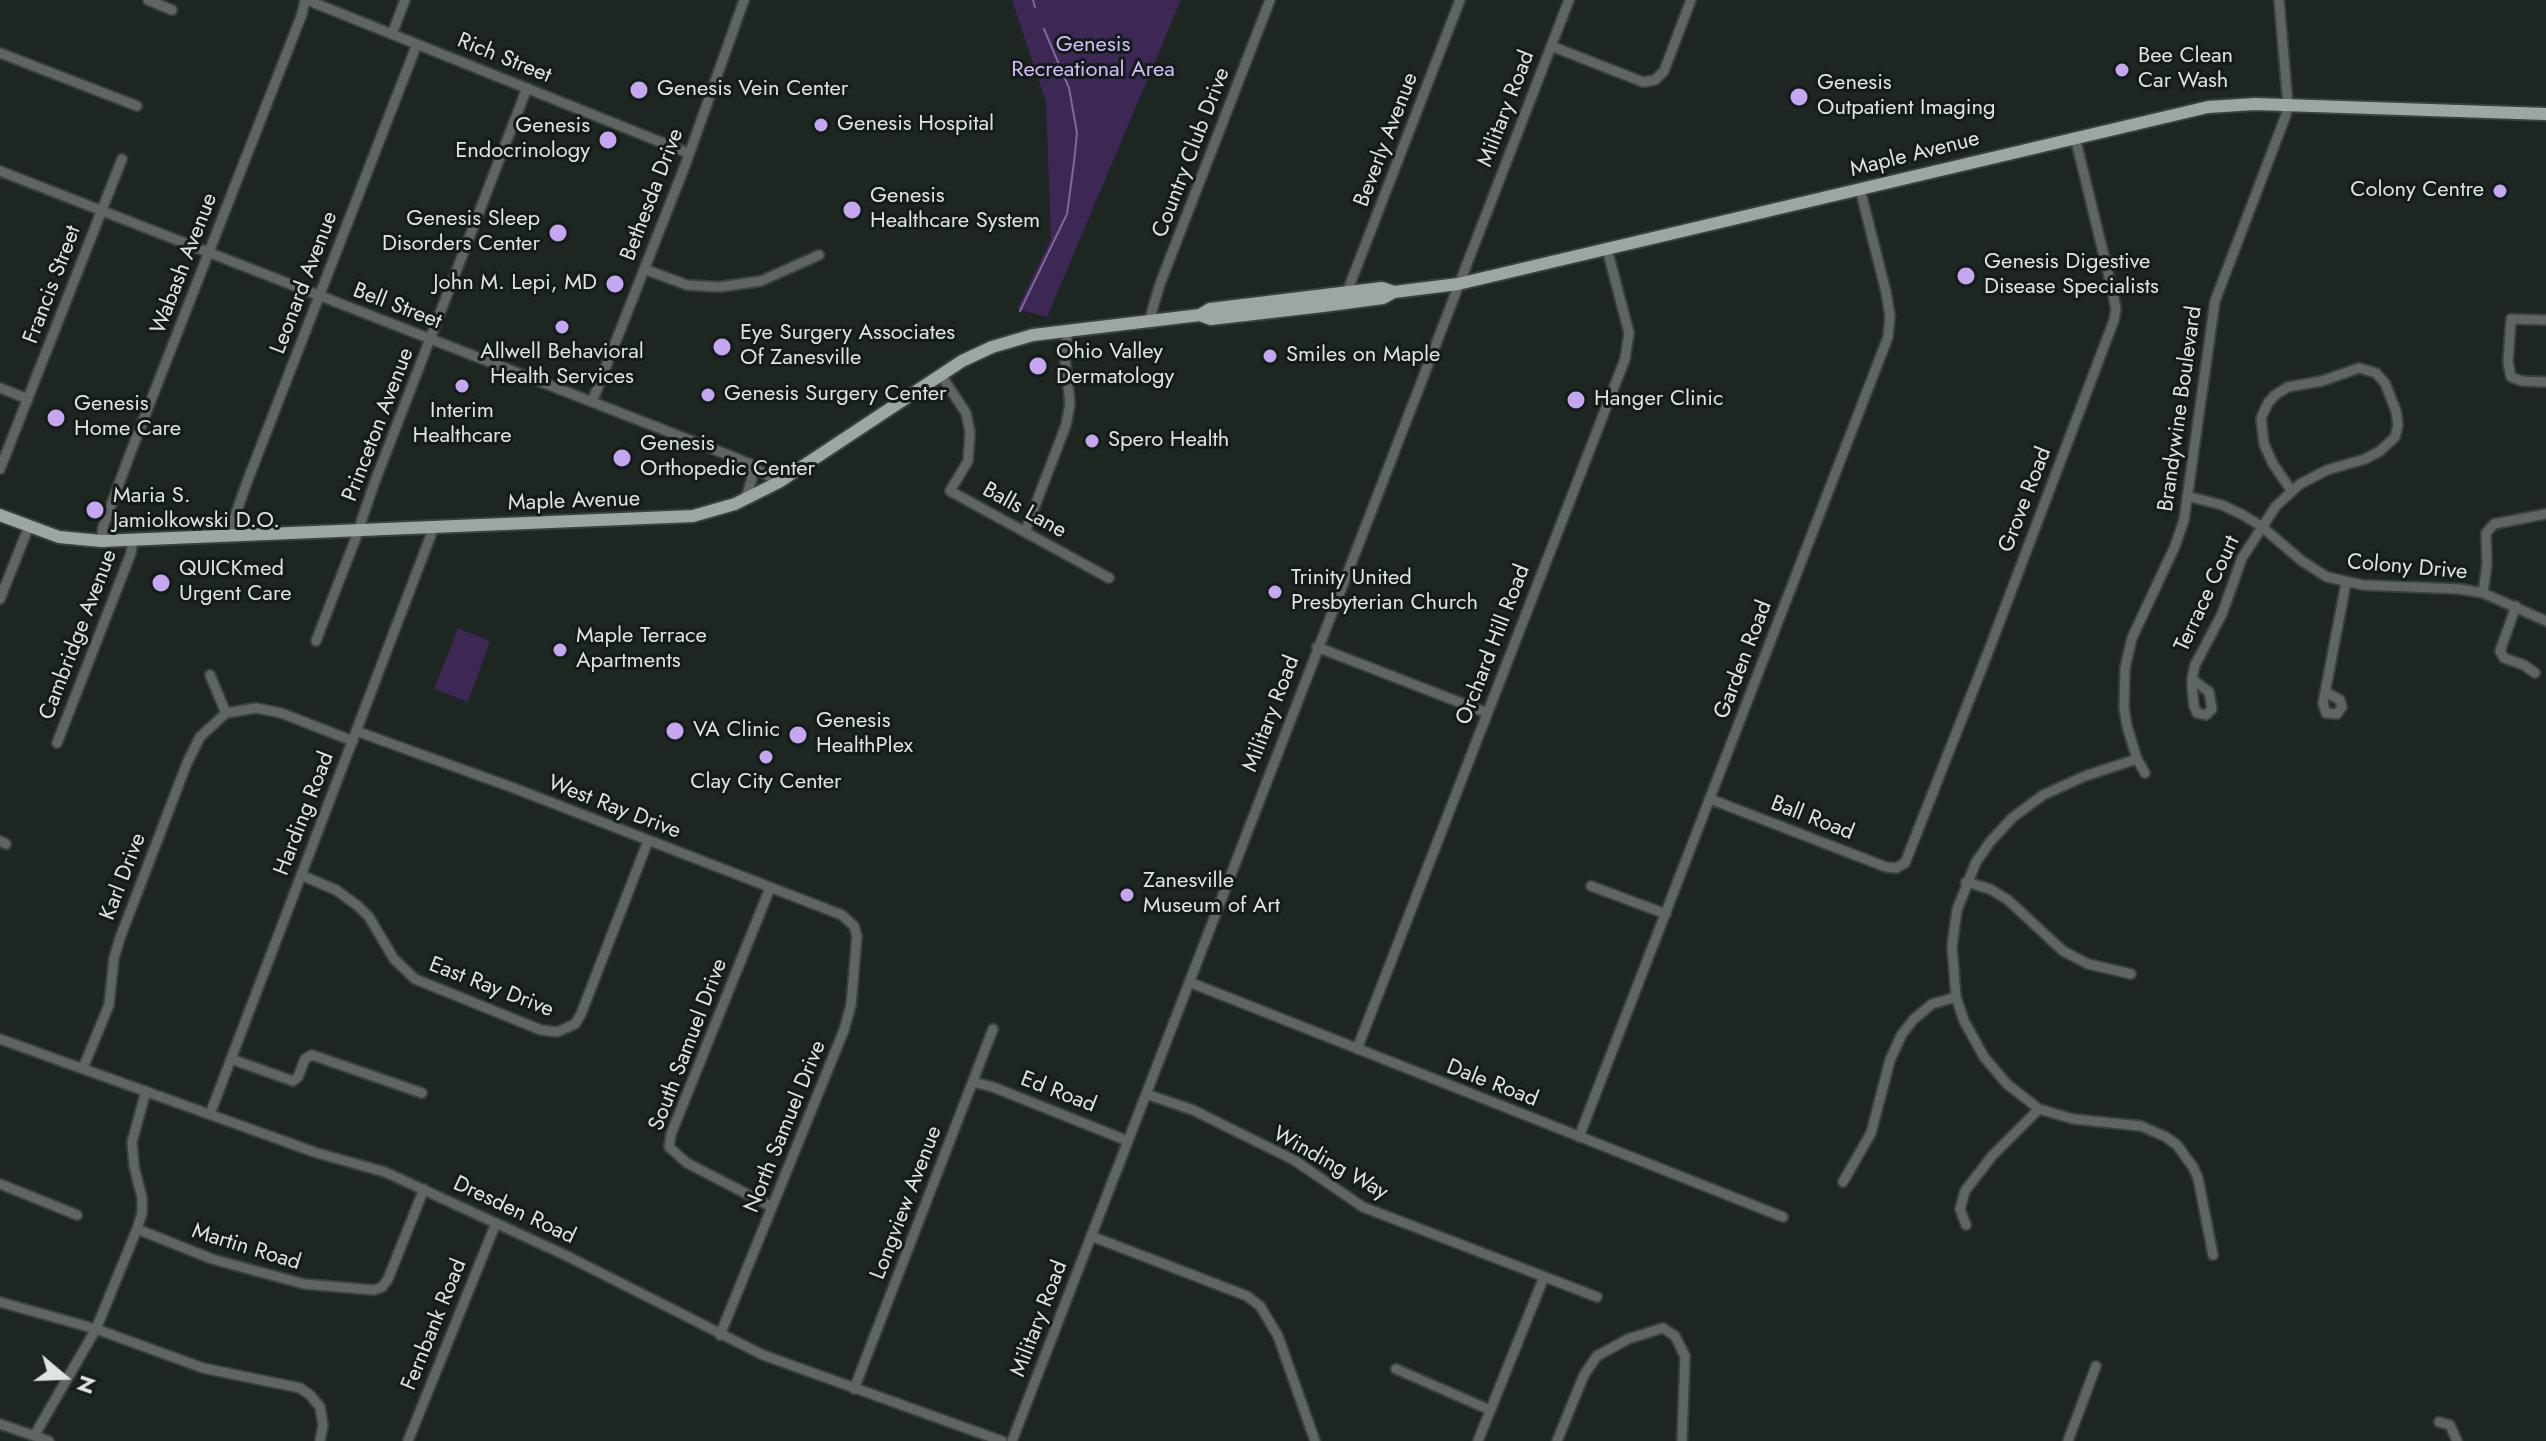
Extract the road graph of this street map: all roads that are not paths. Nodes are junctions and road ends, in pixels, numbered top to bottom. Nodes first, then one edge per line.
1 (148, 0) edge
2 (306, 0) edge
3 (405, 0) edge
4 (744, 0) edge
5 (1270, 0) edge
6 (1460, 0) edge
7 (1569, 0) edge
8 (1691, 0) edge
9 (2279, 0) edge
10 (172, 10) dead end
11 (392, 34) junction
12 (417, 44) junction
13 (1551, 46) junction
14 (0, 53) edge
15 (527, 88) junction
16 (2288, 105) junction
17 (137, 106) dead end
18 (2546, 114) edge
19 (2075, 137) junction
20 (688, 153) junction
21 (122, 159) dead end
22 (0, 171) edge
23 (1860, 189) junction
24 (102, 211) junction
25 (1607, 249) junction
26 (209, 253) junction
27 (819, 255) dead end
28 (644, 269) junction
29 (1458, 284) junction
30 (1347, 292) junction
31 (1394, 292) junction
32 (319, 296) junction
33 (1200, 315) junction
34 (2546, 320) edge
35 (1149, 321) junction
36 (1069, 330) junction
37 (1050, 333) junction
38 (431, 339) junction
39 (1064, 350) junction
40 (941, 375) junction
41 (2546, 382) edge
42 (0, 388) edge
43 (28, 399) junction
44 (592, 402) junction
45 (749, 463) junction
46 (0, 469) edge
47 (779, 482) junction
48 (2291, 490) junction
49 (2187, 496) junction
50 (745, 500) junction
51 (2546, 514) edge
52 (0, 515) edge
53 (29, 526) junction
54 (2261, 526) junction
55 (434, 527) junction
56 (358, 530) junction
57 (1025, 532) junction
58 (228, 536) junction
59 (133, 540) junction
60 (101, 541) junction
61 (1109, 578) dead end
62 (2346, 583) junction
63 (2483, 593) junction
64 (0, 599) edge
65 (2516, 606) junction
66 (2546, 621) edge
67 (316, 641) dead end
68 (1317, 647) junction
69 (2535, 673) dead end
70 (210, 675) dead end
71 (2192, 679) dead end
72 (2326, 692) dead end
73 (226, 713) junction
74 (1487, 713) junction
75 (354, 736) junction
76 (57, 743) dead end
77 (2137, 759) junction
78 (2145, 773) dead end
79 (1710, 799) junction
80 (648, 841) junction
81 (1901, 866) joint
82 (301, 875) junction
83 (1966, 882) junction
84 (1591, 886) dead end
85 (770, 888) junction
86 (1666, 914) junction
87 (854, 926) joint
88 (2131, 974) dead end
89 (1189, 982) junction
90 (1956, 997) junction
91 (993, 1029) dead end
92 (0, 1039) edge
93 (1357, 1049) junction
94 (231, 1059) junction
95 (83, 1068) junction
96 (973, 1082) junction
97 (146, 1091) junction
98 (422, 1093) dead end
99 (1146, 1094) junction
100 (2039, 1109) junction
101 (210, 1114) junction
102 (1579, 1137) junction
103 (1128, 1141) junction
104 (1843, 1182) dead end
105 (0, 1184) edge
106 (424, 1189) junction
107 (772, 1207) junction
108 (77, 1215) dead end
109 (1783, 1217) dead end
110 (496, 1223) junction
111 (1966, 1225) dead end
112 (137, 1229) junction
113 (1091, 1236) junction
114 (2213, 1255) dead end
115 (1544, 1277) junction
116 (1597, 1297) dead end
117 (0, 1302) edge
118 (96, 1329) junction
119 (720, 1335) junction
120 (2096, 1366) dead end
121 (1396, 1369) dead end
122 (854, 1389) junction
123 (1490, 1410) junction
124 (2439, 1422) dead end
125 (0, 1424) edge
126 (34, 1436) junction
127 (320, 1440) edge
128 (49, 1441) edge
129 (408, 1441) edge
130 (1002, 1441) edge
131 (1012, 1441) edge
132 (1315, 1441) edge
133 (1478, 1441) edge
134 (1557, 1441) edge
135 (1682, 1441) edge
136 (2068, 1441) edge
137 (2457, 1441) edge

1 - 10 street
2 - 11 street, Rich Street
2 - 26 street, Wabash Avenue
3 - 11 street
4 - 20 street, Bethesda Drive
5 - 35 street, Country Club Drive
6 - 30 street, Beverly Avenue
7 - 13 street, Military Road
8 - 13 street
9 - 16 street, Brandywine Boulevard
11 - 12 street, Rich Street
12 - 15 street, Rich Street
12 - 32 street, Leonard Avenue
13 - 29 street, Military Road
14 - 17 street
15 - 20 street, Rich Street
15 - 38 street, Princeton Avenue
16 - 18 main road, Maple Avenue
16 - 19 main road, Maple Avenue
16 - 49 street, Brandywine Boulevard
19 - 23 main road, Maple Avenue
19 - 81 street, Grove Road
20 - 28 street, Bethesda Drive
21 - 24 street, Francis Street
22 - 24 street, Bell Street
23 - 25 main road, Maple Avenue
23 - 79 street, Garden Road
24 - 26 street, Bell Street
24 - 43 street, Francis Street
25 - 29 main road, Maple Avenue
25 - 74 street, Orchard Hill Road
26 - 32 street, Bell Street
26 - 60 street, Wabash Avenue
27 - 28 street
28 - 44 street, Bethesda Drive
29 - 31 main road, Maple Avenue
29 - 68 street, Military Road
30 - 31 main road, Maple Avenue
30 - 33 main road, Maple Avenue
31 - 33 main road, Maple Avenue
32 - 38 street, Bell Street
32 - 58 street, Leonard Avenue
33 - 35 main road, Maple Avenue
34 - 41 street
35 - 36 main road, Maple Avenue
36 - 37 main road, Maple Avenue
36 - 39 street
37 - 39 street
37 - 40 main road, Maple Avenue
38 - 44 street, Bell Street
38 - 56 street, Princeton Avenue
39 - 57 street
40 - 47 main road, Maple Avenue
40 - 57 street, Balls Lane
42 - 43 street
43 - 46 street, Francis Street
44 - 45 street, Bell Street
45 - 47 street, Bell Street
45 - 50 street
47 - 50 main road, Maple Avenue
48 - 48 street
48 - 54 street, Terrace Court
49 - 54 street, Colony Drive
49 - 77 street, Brandywine Boulevard
50 - 55 main road, Maple Avenue
51 - 63 street
52 - 53 main road, Maple Avenue
53 - 60 main road, Maple Avenue
53 - 64 street
54 - 62 street, Colony Drive
54 - 71 street, Terrace Court
55 - 56 main road, Maple Avenue
55 - 75 street, Harding Road
56 - 58 main road, Maple Avenue
56 - 67 street, Princeton Avenue
57 - 61 street, Balls Lane
58 - 59 main road, Maple Avenue
59 - 60 main road, Maple Avenue
59 - 76 street, Cambridge Avenue
62 - 63 street, Colony Drive
62 - 72 street
63 - 65 street, Colony Drive
65 - 66 street, Colony Drive
65 - 69 street
68 - 74 street
68 - 89 street, Military Road
70 - 73 street
73 - 75 street
73 - 95 street, Karl Drive
74 - 93 street, Orchard Hill Road
75 - 80 street, West Ray Drive
75 - 82 street, Harding Road
77 - 78 street, Brandywine Boulevard
77 - 83 street
79 - 81 street, Ball Road
79 - 86 street, Garden Road
80 - 82 street, East Ray Drive
80 - 85 street, West Ray Drive
82 - 94 street, Harding Road
83 - 88 street
83 - 90 street
84 - 86 street
85 - 87 street, West Ray Drive
85 - 107 street, South Samuel Drive
86 - 102 street, Garden Road
87 - 107 street, North Samuel Drive
89 - 93 street, Dale Road
89 - 99 street, Military Road
90 - 100 street
90 - 104 street
91 - 96 street, Longview Avenue
92 - 95 street, Dresden Road
93 - 102 street, Dale Road
94 - 98 street
94 - 101 street, Harding Road
95 - 97 street, Dresden Road
96 - 103 street, Ed Road
96 - 122 street, Longview Avenue
97 - 101 street, Dresden Road
97 - 112 street
99 - 103 street, Military Road
99 - 115 street, Winding Way
100 - 111 street
100 - 114 street
101 - 106 street, Dresden Road
102 - 109 street, Dale Road
103 - 113 street, Military Road
105 - 108 street
106 - 110 street, Dresden Road
106 - 112 street, Martin Road
107 - 119 street, North Samuel Drive
110 - 119 street, Dresden Road
110 - 129 street, Fernbank Road
112 - 118 street
113 - 131 street, Military Road
113 - 132 street
115 - 116 street, Winding Way
115 - 123 street
117 - 118 street
118 - 126 street
118 - 127 street
119 - 122 street, Dresden Road
120 - 136 street
121 - 123 street
122 - 130 street, Dresden Road
123 - 133 street
124 - 137 street
125 - 126 street
126 - 128 street
134 - 135 street

